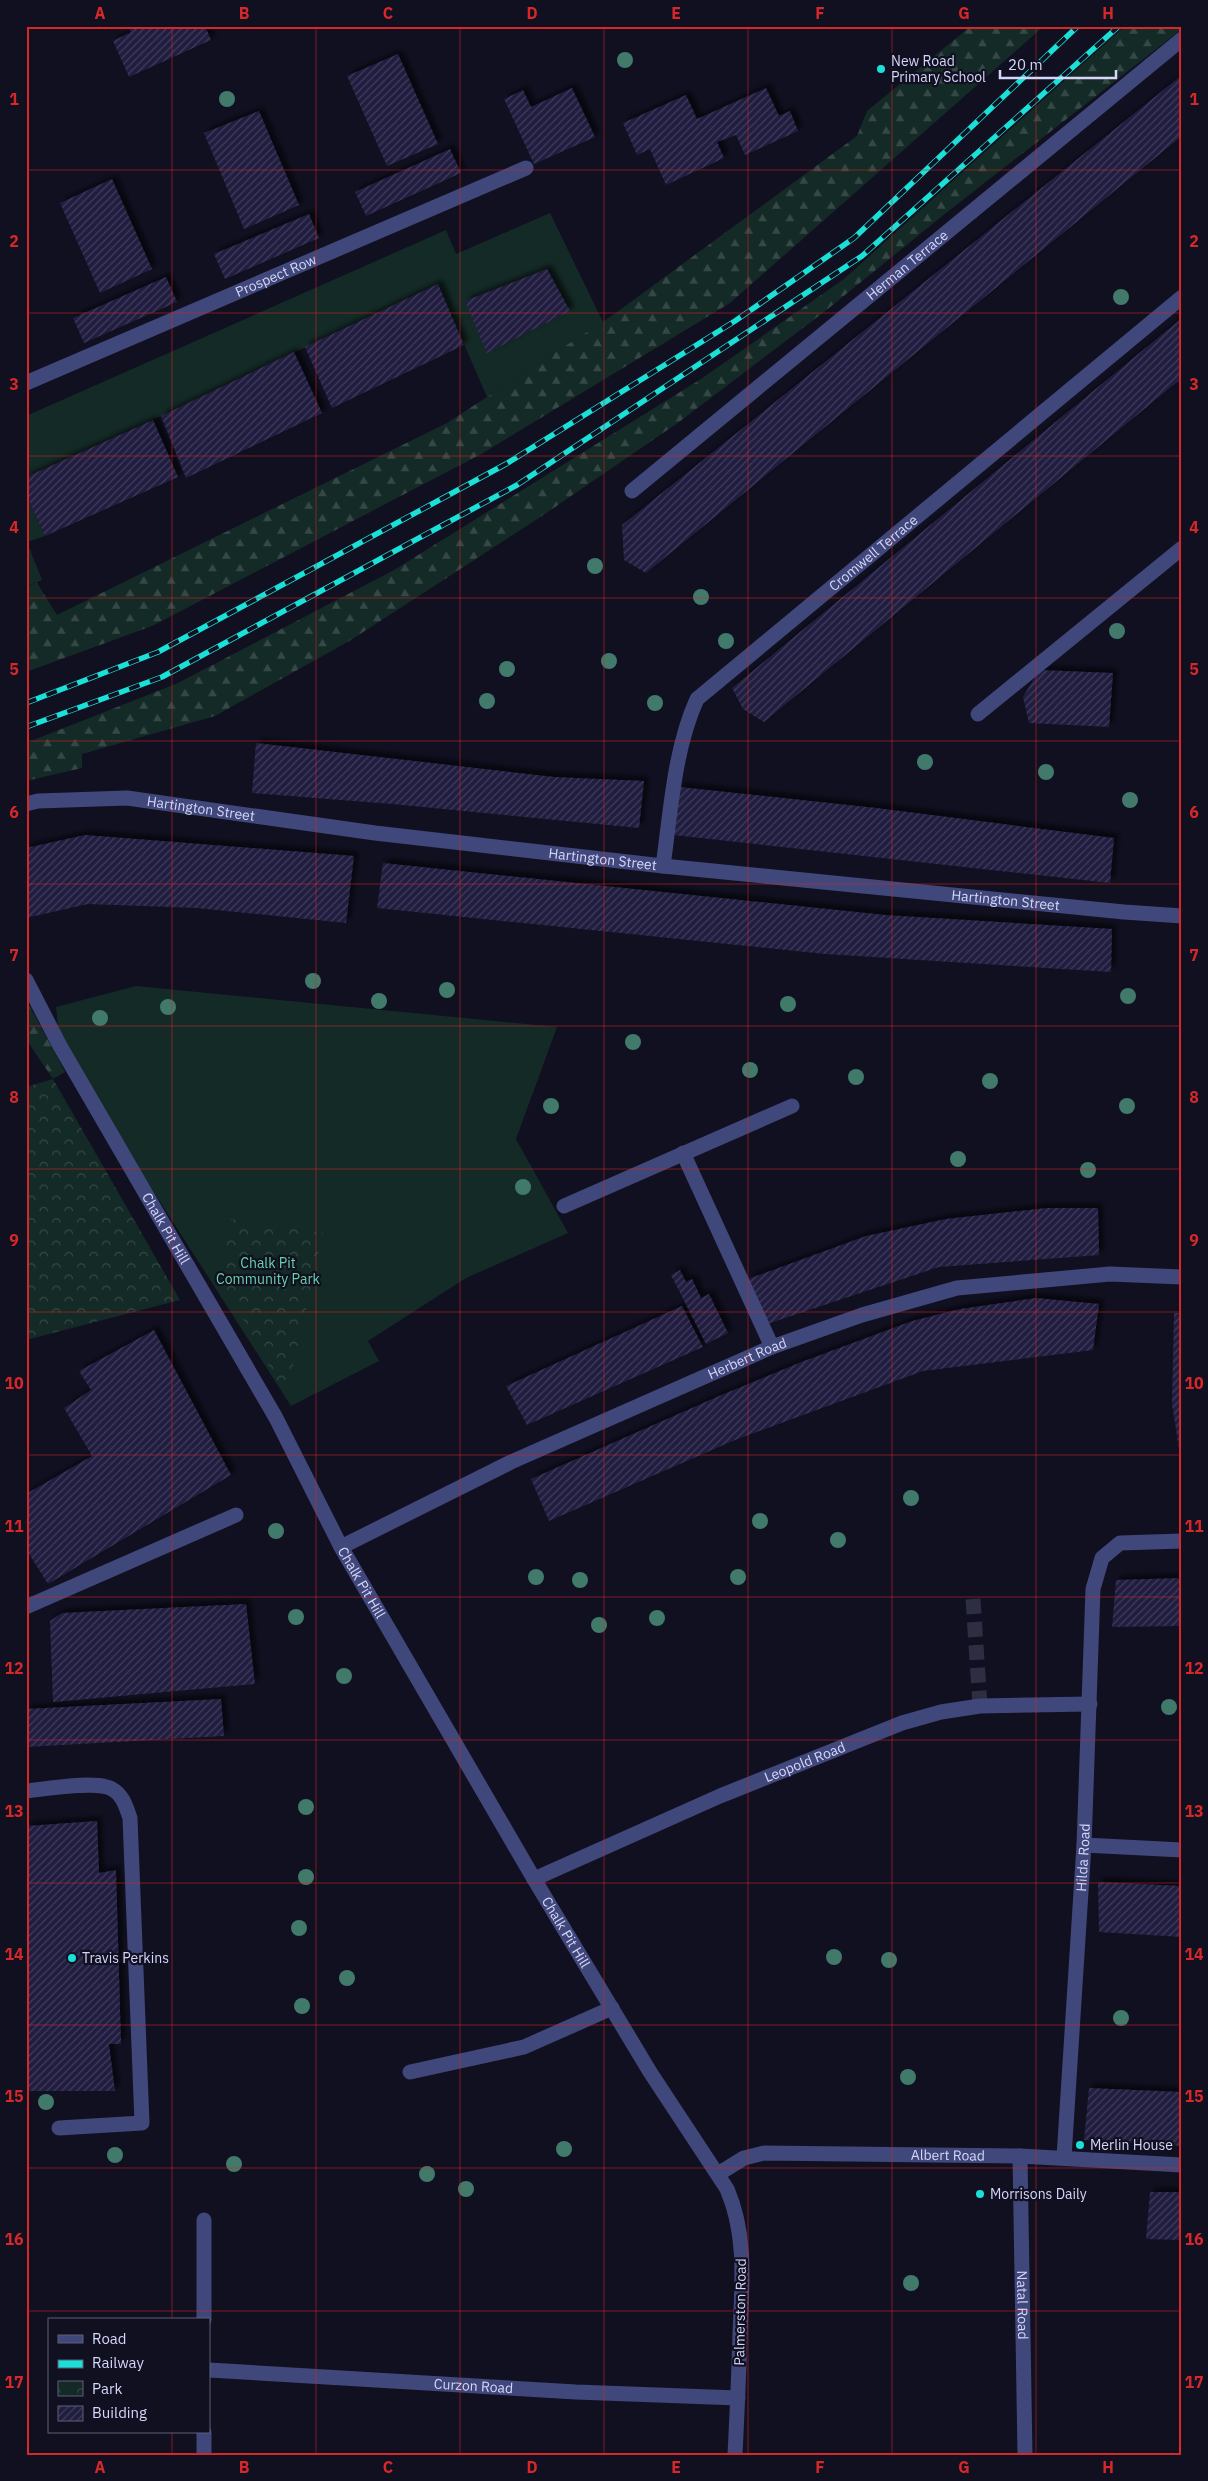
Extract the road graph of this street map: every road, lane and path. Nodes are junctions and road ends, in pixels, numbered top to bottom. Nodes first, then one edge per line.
1 (1182, 39) edge
2 (526, 168) dead end
3 (1182, 297) edge
4 (26, 383) edge
5 (632, 491) dead end
6 (1182, 548) edge
7 (978, 714) dead end
8 (26, 804) edge
9 (663, 866) junction
10 (1182, 916) edge
11 (26, 980) edge
12 (792, 1106) dead end
13 (683, 1153) junction
14 (564, 1206) dead end
15 (1182, 1277) edge
16 (772, 1347) junction
17 (236, 1515) dead end
18 (1182, 1542) edge
19 (341, 1547) junction
20 (26, 1607) edge
21 (1090, 1704) junction
22 (26, 1791) edge
23 (1084, 1845) junction
24 (1182, 1850) edge
25 (534, 1879) junction
26 (612, 2008) junction
27 (410, 2072) dead end
28 (59, 2128) dead end
29 (1020, 2156) junction
30 (1064, 2157) junction
31 (1182, 2165) edge
32 (718, 2174) junction
33 (204, 2220) dead end
34 (204, 2318) edge
35 (210, 2370) edge
36 (738, 2398) junction
37 (204, 2434) edge
38 (204, 2455) edge
39 (735, 2455) edge
40 (1025, 2455) edge

1 - 5 street, Herman Terrace
2 - 4 street, Prospect Row
3 - 9 street, Cromwell Terrace
6 - 7 street
8 - 9 street, Hartington Street
9 - 10 street, Hartington Street
11 - 19 street, Chalk Pit Hill
12 - 13 street
13 - 14 street
13 - 16 street
15 - 16 street, Herbert Road
16 - 19 street, Herbert Road
17 - 20 street
18 - 21 street, Hilda Road
19 - 25 street, Chalk Pit Hill
21 - 23 street, Hilda Road
21 - 25 street, Leopold Road
22 - 28 street
23 - 24 street
23 - 30 street, Hilda Road
25 - 26 street, Chalk Pit Hill
26 - 27 street
26 - 32 street, Chalk Pit Hill
29 - 30 street, Albert Road
29 - 32 street, Albert Road
29 - 40 street, Natal Road
30 - 31 street, Albert Road
32 - 36 street, Palmerston Road
33 - 34 street
35 - 36 street, Curzon Road
36 - 39 street, Palmerston Road
37 - 38 street

